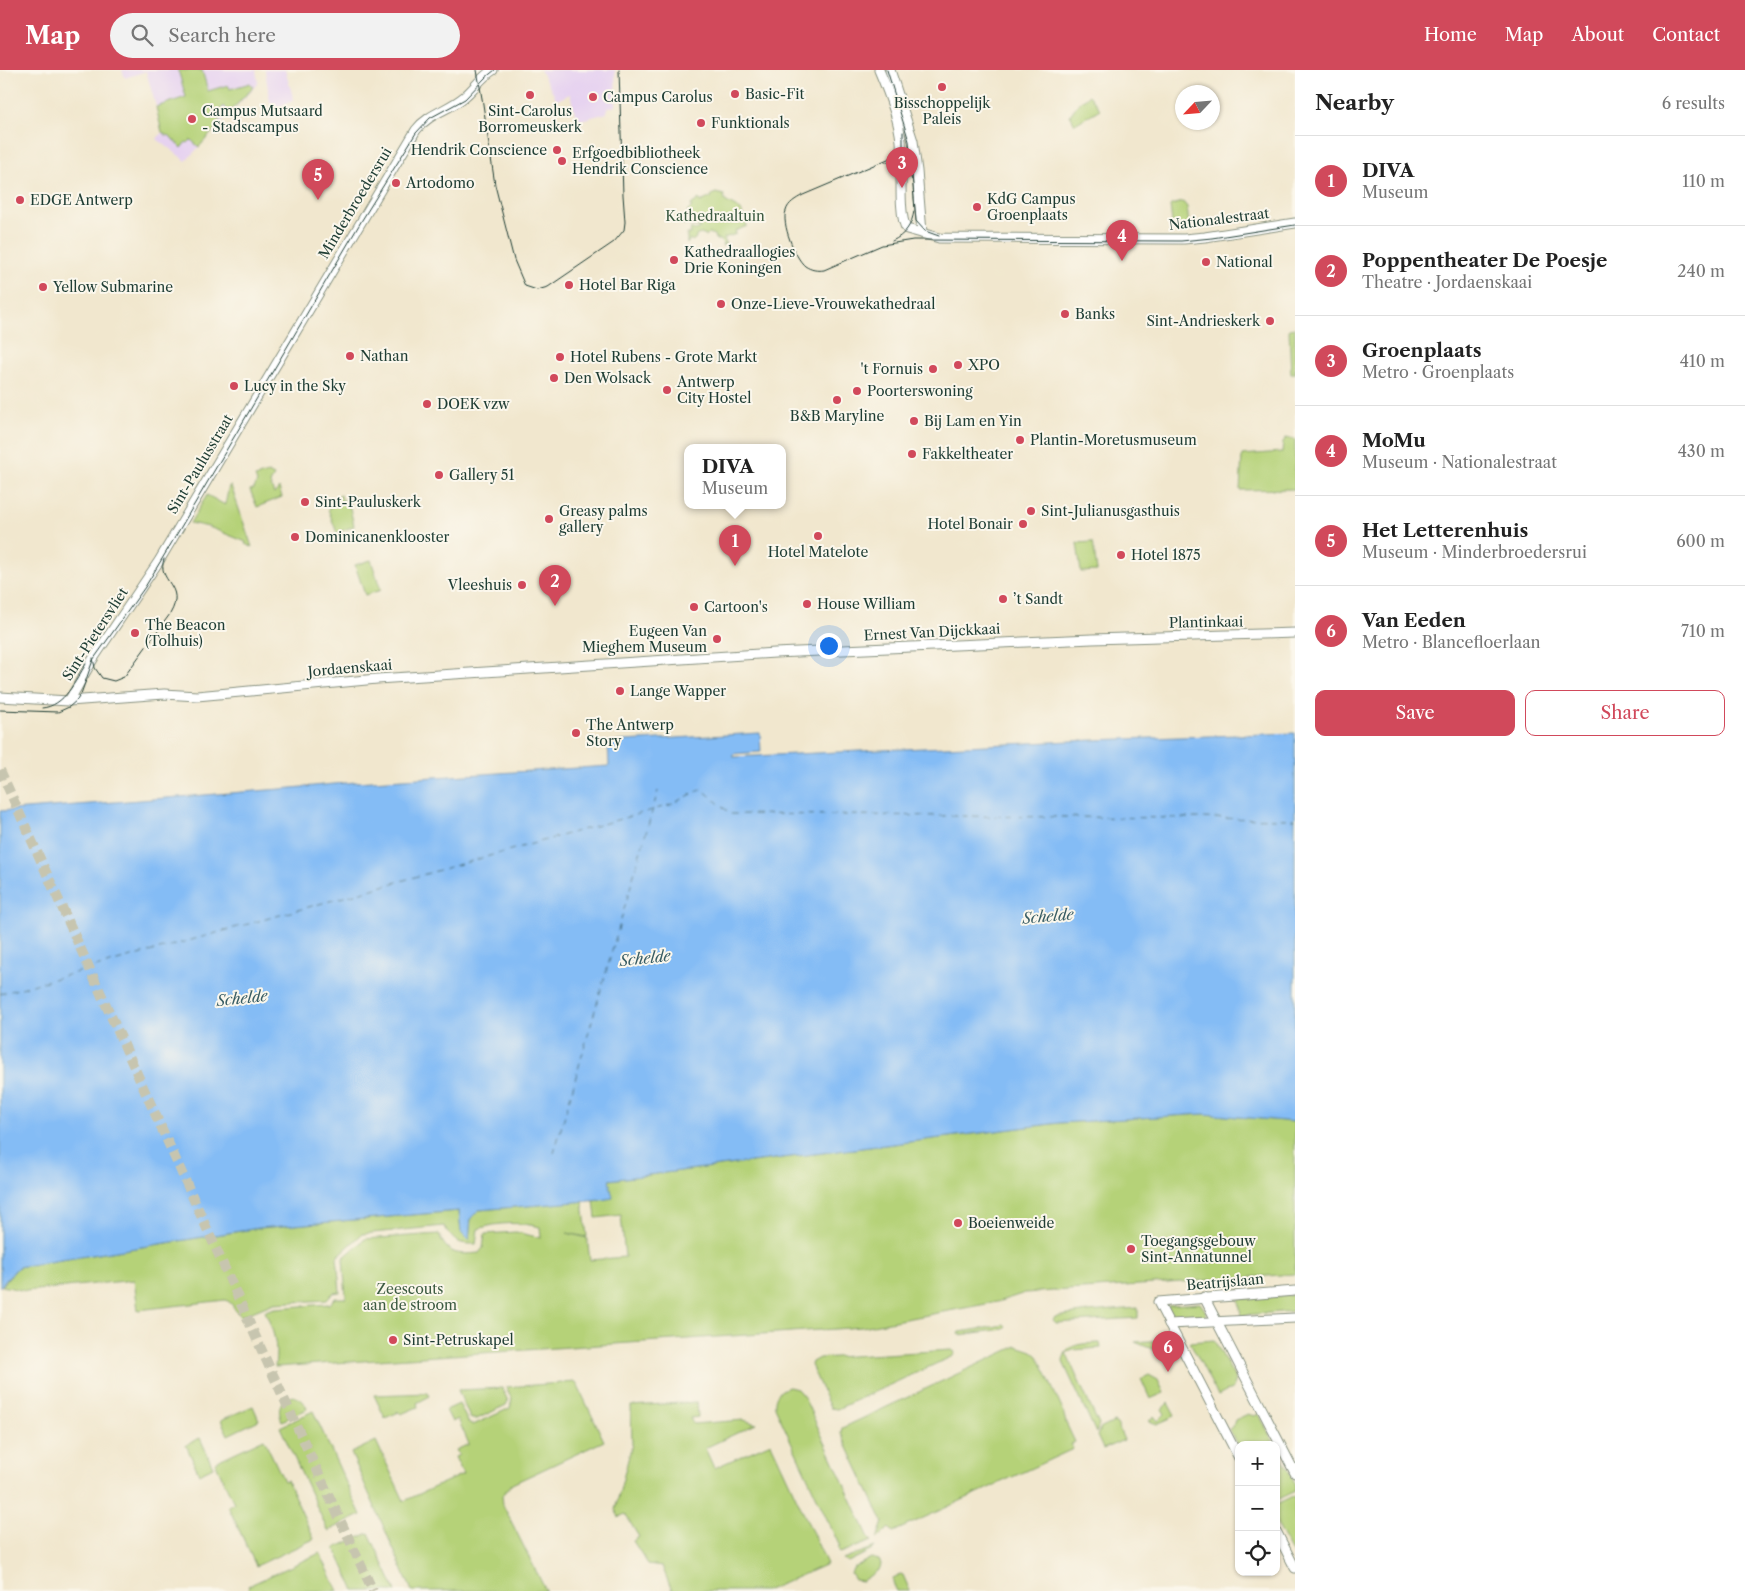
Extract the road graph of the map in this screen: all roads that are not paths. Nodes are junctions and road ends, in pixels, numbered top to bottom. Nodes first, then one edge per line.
1 (493, 70) edge
2 (879, 70) edge
3 (890, 70) edge
4 (1295, 223) edge
5 (922, 233) junction
6 (278, 359) joint
7 (146, 582) joint
8 (1295, 633) edge
9 (1068, 640) joint
10 (588, 666) joint
11 (0, 697) edge
12 (69, 701) junction
13 (1295, 1291) edge
14 (1204, 1297) junction
15 (1295, 1318) edge
16 (1218, 1323) junction
17 (1168, 1324) junction
18 (1235, 1450) edge
19 (1295, 1473) edge
20 (1280, 1539) edge
21 (1295, 1568) edge

1 - 6 street, Minderbroedersrui
2 - 5 street, Nationalestraat
3 - 5 street
4 - 5 street, Nationalestraat
6 - 7 street, Sint-Paulusstraat
7 - 12 street, Sint-Pietersvliet
8 - 9 street, Plantinkaai
9 - 10 street, Ernest Van Dijckkaai
10 - 12 street, Jordaenskaai
11 - 12 street, Jordaenskaai
13 - 14 street, Beatrijslaan
14 - 16 street
14 - 17 street, Beatrijslaan
15 - 16 street
16 - 17 street
16 - 19 street
17 - 18 street
20 - 21 street

